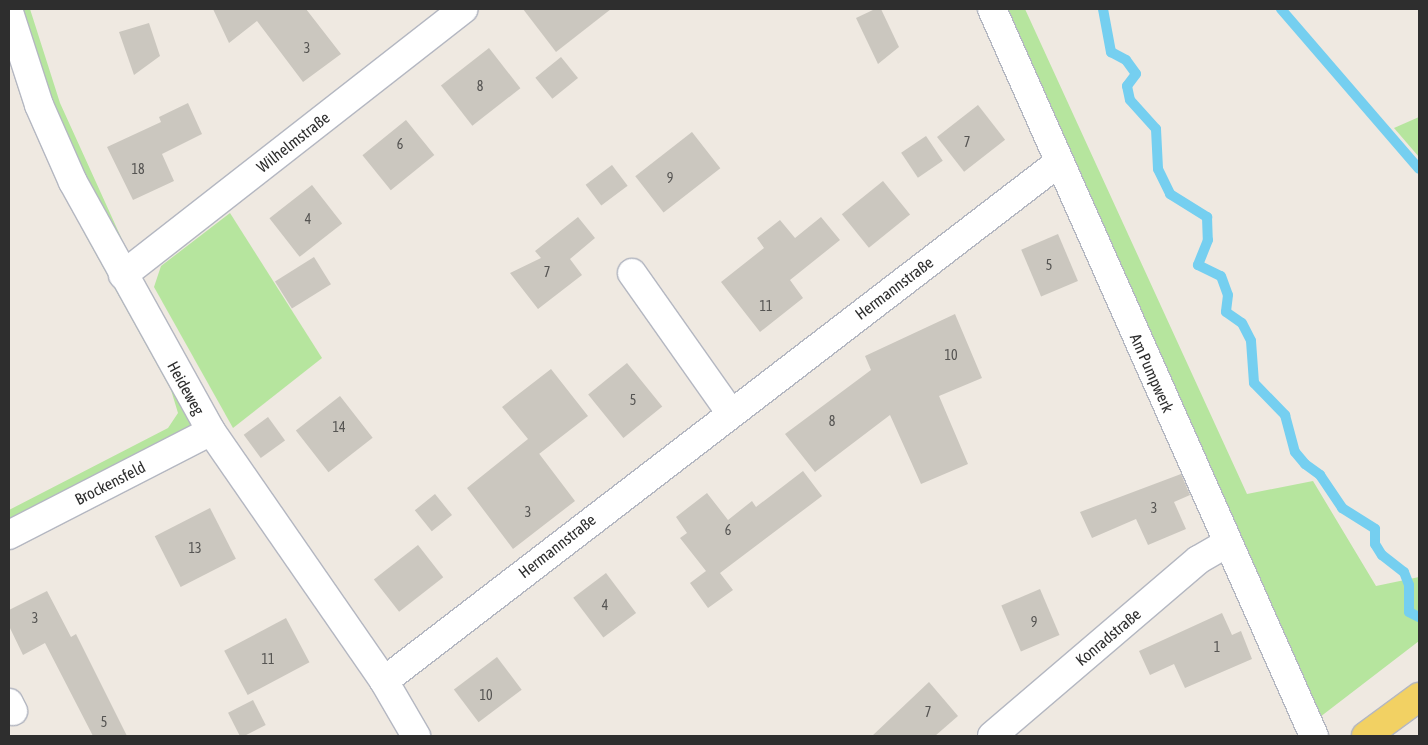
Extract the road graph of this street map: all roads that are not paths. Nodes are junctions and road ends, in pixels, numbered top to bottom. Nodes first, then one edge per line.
1 (464, 9) edge
2 (992, 9) edge
3 (9, 12) edge
4 (1058, 163) junction
5 (632, 274) dead end
6 (123, 275) junction
7 (730, 412) junction
8 (211, 432) junction
9 (9, 535) edge
10 (1228, 543) junction
11 (384, 681) junction
12 (1419, 697) edge
13 (416, 736) edge
14 (992, 736) edge
15 (1314, 736) edge
16 (1366, 736) edge

1 - 6 street, Wilhelmstraße
2 - 4 street, Am Pumpwerk
3 - 6 street, Heideweg
4 - 7 street, Hermannstraße
4 - 10 street, Am Pumpwerk
5 - 7 street
6 - 8 street, Heideweg
7 - 11 street, Hermannstraße
8 - 9 street, Brockensfeld
8 - 11 street, Heideweg
10 - 14 street, Konradstraße
10 - 15 street, Am Pumpwerk
11 - 13 street, Heideweg
12 - 16 main road

